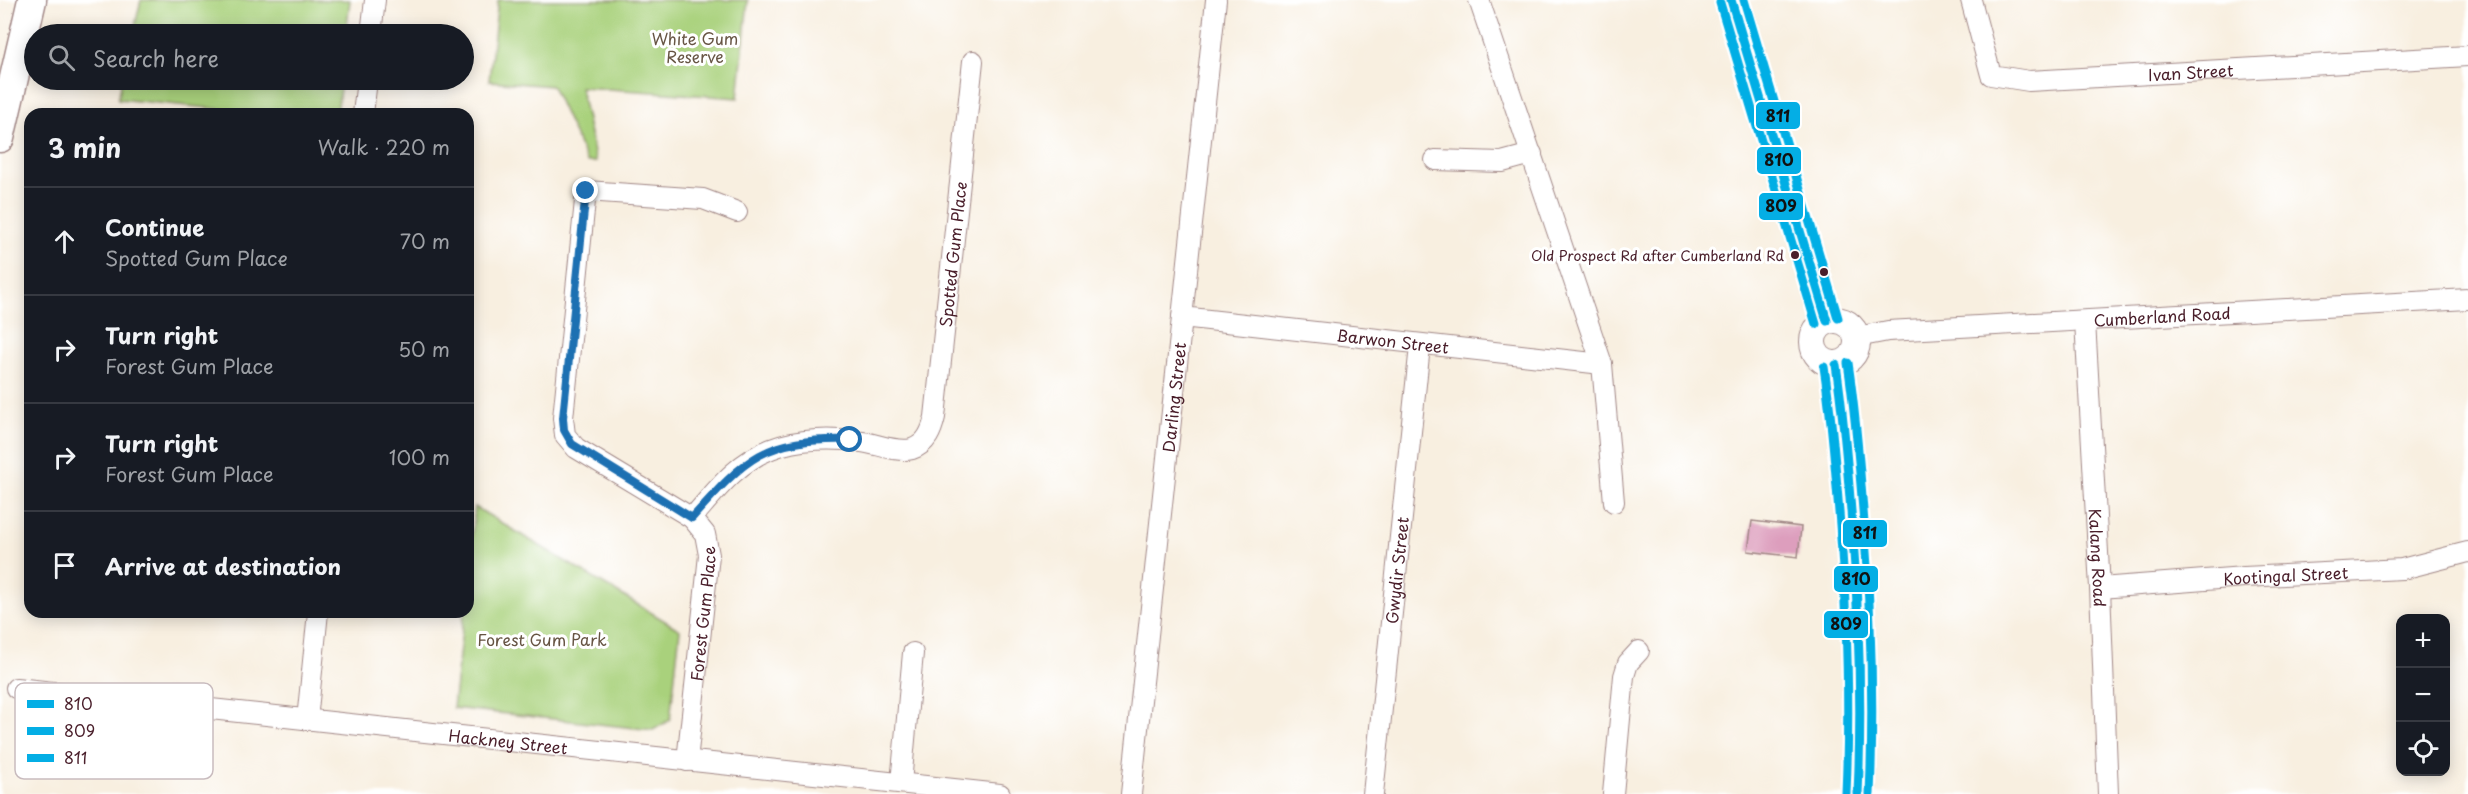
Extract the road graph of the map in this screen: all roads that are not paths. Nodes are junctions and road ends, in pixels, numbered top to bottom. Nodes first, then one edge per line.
1 (32, 0) edge
2 (375, 0) edge
3 (1216, 0) edge
4 (1479, 0) edge
5 (1731, 0) edge
6 (1971, 0) edge
7 (26, 24) edge
8 (373, 24) edge
9 (24, 34) edge
10 (2468, 56) edge
11 (973, 61) dead end
12 (2468, 68) edge
13 (366, 90) edge
14 (364, 108) edge
15 (0, 138) edge
16 (1532, 154) junction
17 (1435, 160) dead end
18 (737, 212) dead end
19 (2468, 299) edge
20 (1182, 317) junction
21 (1827, 321) junction
22 (2085, 321) junction
23 (1857, 337) junction
24 (1420, 346) junction
25 (1602, 364) junction
26 (1836, 365) junction
27 (1614, 502) dead end
28 (692, 518) junction
29 (2468, 552) edge
30 (2100, 588) junction
31 (317, 618) edge
32 (1639, 651) dead end
33 (913, 653) dead end
34 (213, 710) edge
35 (307, 720) junction
36 (687, 761) junction
37 (901, 783) junction
38 (1000, 794) edge
39 (1131, 794) edge
40 (1373, 794) edge
41 (1613, 794) edge
42 (1858, 794) edge
43 (2108, 794) edge

1 - 7 highway
2 - 8 street
3 - 20 street, Darling Street
4 - 16 street
5 - 21 main road
6 - 10 street, Ivan Street
9 - 15 highway
10 - 12 street
11 - 28 street, Spotted Gum Place
13 - 14 street
16 - 17 street
16 - 25 street
18 - 28 street, Forest Gum Place
19 - 22 street, Cumberland Road
20 - 24 street, Barwon Street
20 - 39 street, Darling Street
21 - 23 main road
21 - 26 main road
22 - 23 street, Cumberland Road
22 - 30 street, Kalang Road
23 - 26 main road
24 - 25 street, Barwon Street
24 - 40 street, Gwydir Street
25 - 27 street
26 - 42 main road
28 - 36 street, Forest Gum Place
29 - 30 street, Kootingal Street
30 - 43 street, Kalang Road
31 - 35 street
32 - 41 street
33 - 37 street
34 - 35 street, Hackney Street
35 - 36 street, Hackney Street
36 - 37 street, Hackney Street
37 - 38 street, Hackney Street

